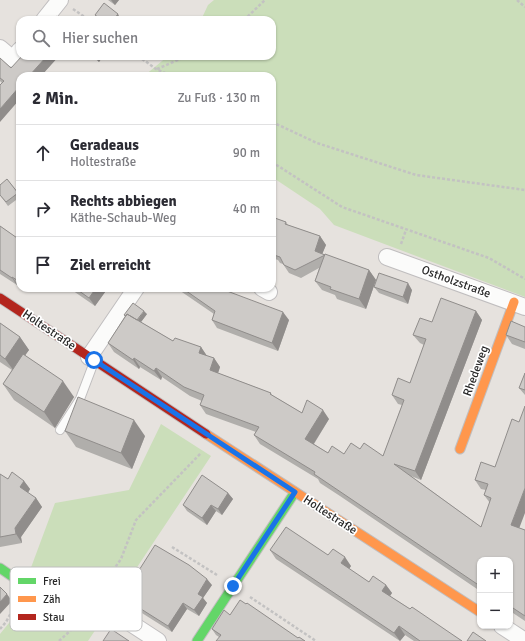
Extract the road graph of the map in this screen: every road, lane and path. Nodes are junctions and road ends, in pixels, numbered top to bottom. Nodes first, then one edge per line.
1 (265, 0) edge
2 (517, 0) edge
3 (58, 1) edge
4 (525, 7) edge
5 (47, 16) edge
6 (248, 16) edge
7 (0, 48) edge
8 (16, 55) edge
9 (144, 60) edge
10 (177, 60) edge
11 (156, 69) junction
12 (163, 72) edge
13 (276, 124) edge
14 (276, 165) edge
15 (525, 190) edge
16 (387, 257) dead end
17 (525, 279) edge
18 (133, 292) edge
19 (0, 298) edge
20 (520, 304) edge
21 (92, 358) junction
22 (60, 430) dead end
23 (215, 440) junction
24 (460, 449) dead end
25 (295, 492) junction
26 (115, 567) edge
27 (0, 568) edge
28 (10, 575) edge
29 (477, 610) edge
30 (10, 615) edge
31 (0, 629) edge
32 (507, 629) edge
33 (69, 631) edge
34 (142, 631) edge
35 (59, 641) edge
36 (158, 641) edge
37 (197, 641) edge
38 (525, 641) edge

1 - 6 path
2 - 4 path
3 - 5 street
7 - 8 street
9 - 11 path
10 - 11 path
11 - 12 path
13 - 15 path
14 - 17 path
16 - 20 street, Ostholzstraße
18 - 21 street
19 - 21 street, Holtestraße
20 - 24 street, Rhedeweg
21 - 22 lane
21 - 23 street, Holtestraße
23 - 25 street, Holtestraße
23 - 26 path
25 - 29 street, Holtestraße
25 - 37 street
27 - 28 street
30 - 31 path
32 - 38 street
33 - 35 path
34 - 36 street

